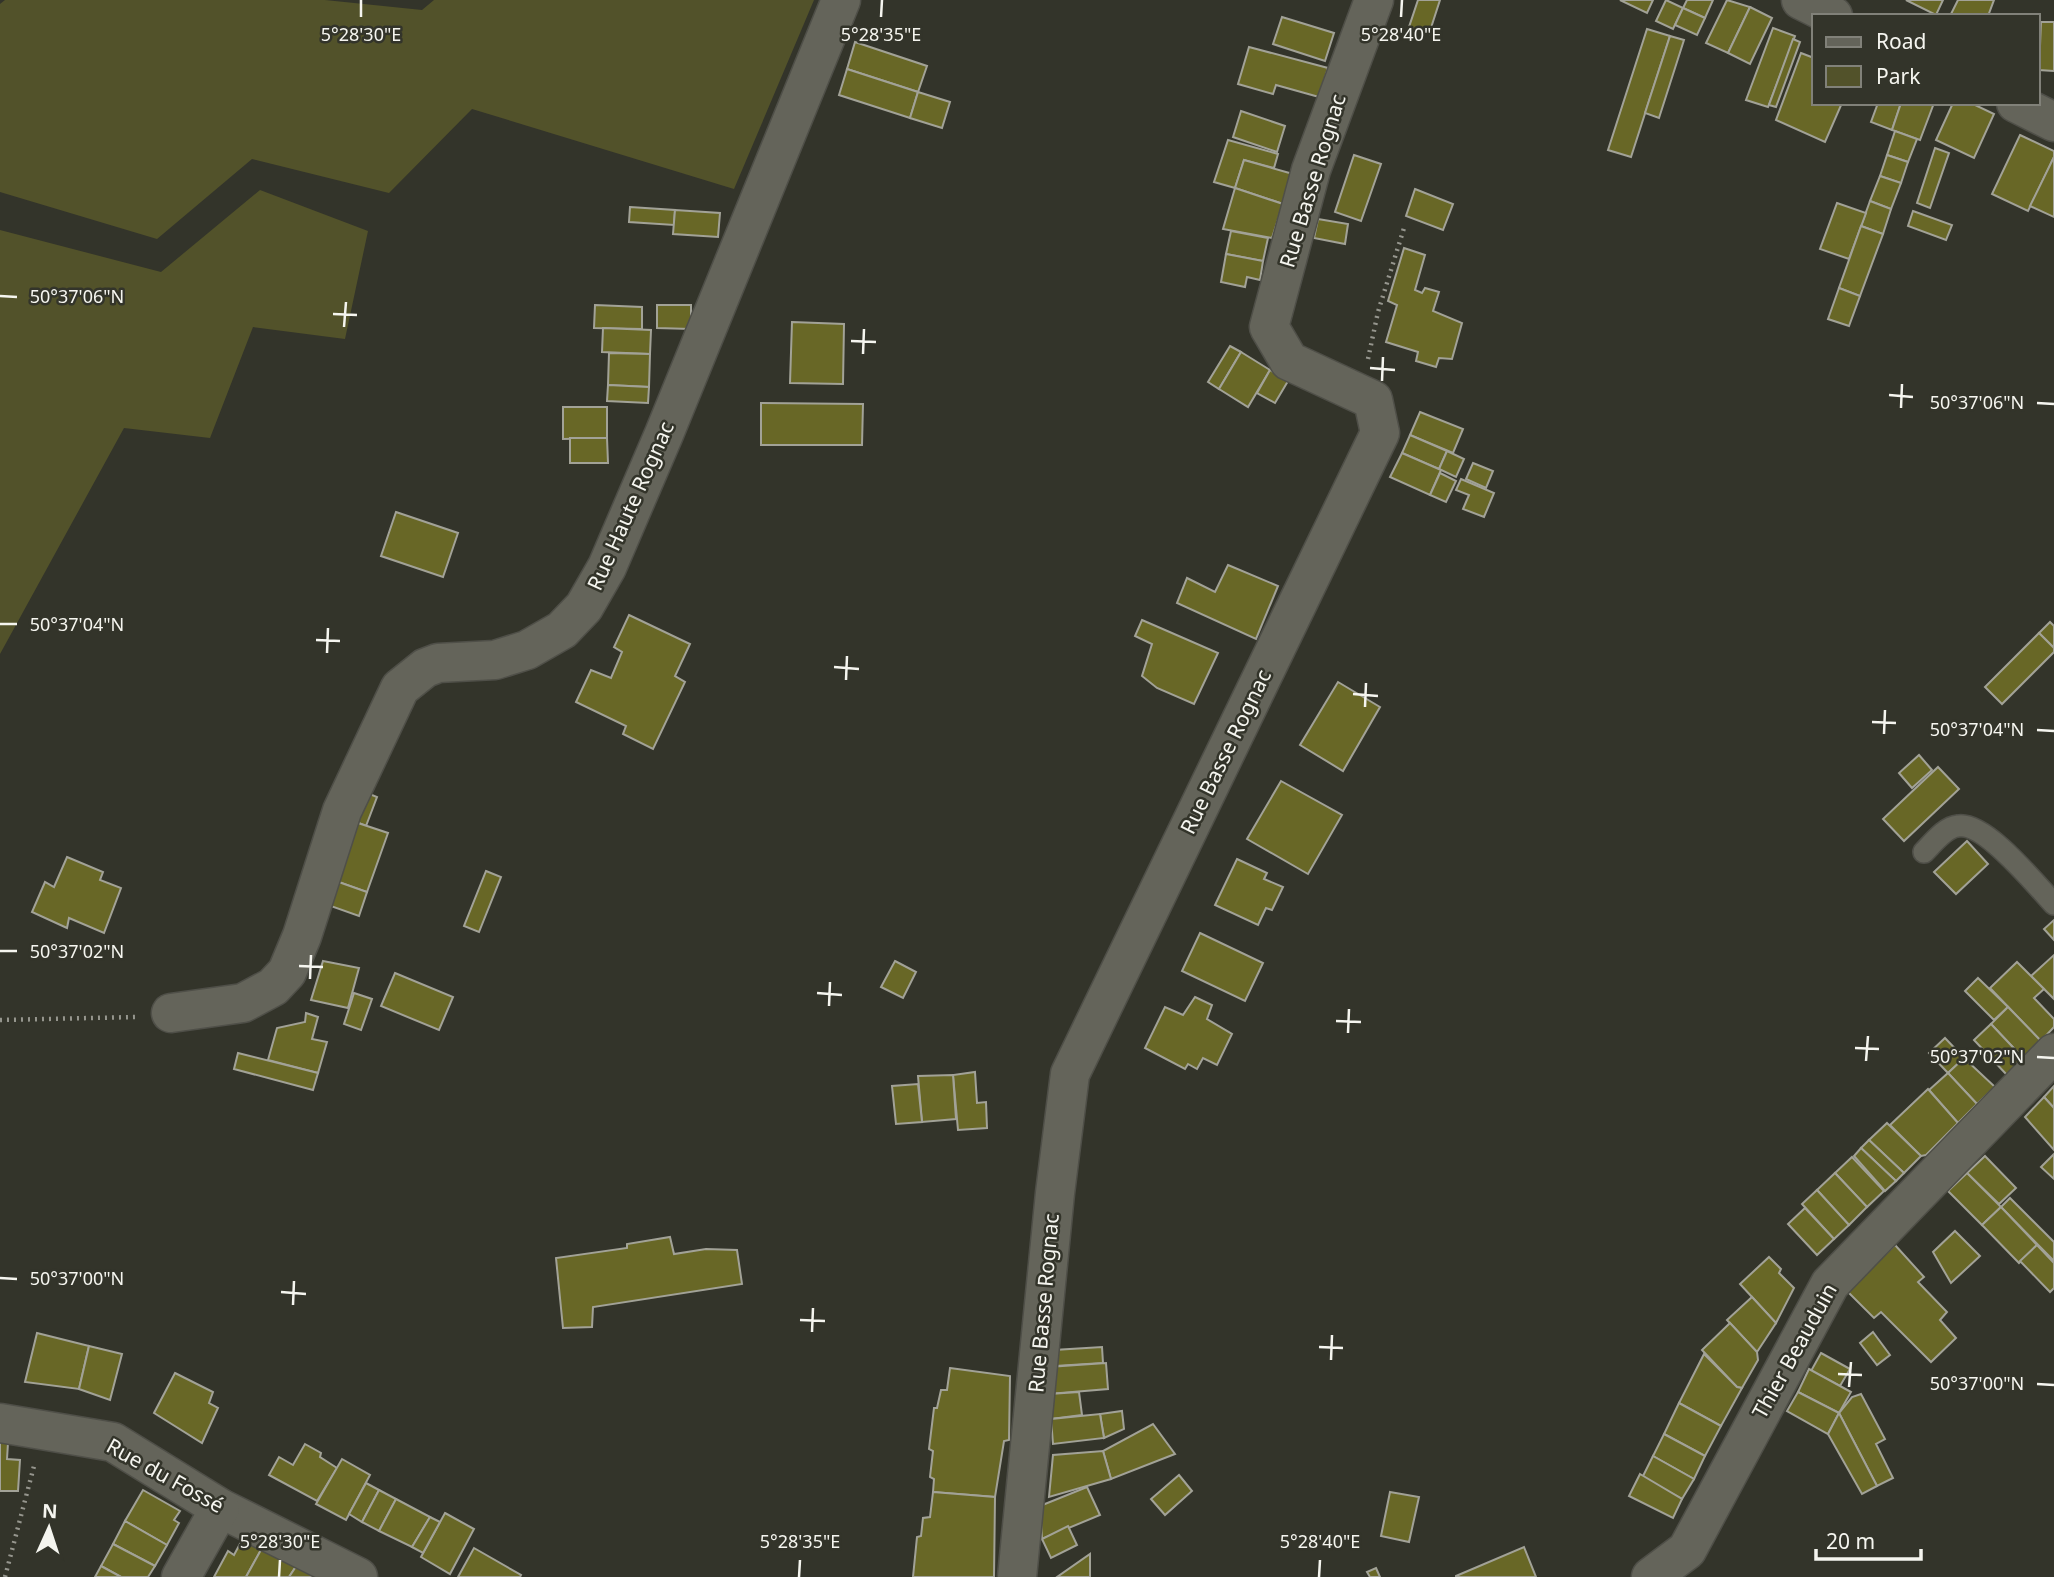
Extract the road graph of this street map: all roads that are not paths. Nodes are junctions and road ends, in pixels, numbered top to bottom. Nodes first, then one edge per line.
1 (841, 0) edge
2 (1374, 0) edge
3 (1801, 0) edge
4 (1829, 14) edge
5 (2020, 105) edge
6 (2054, 121) edge
7 (1924, 852) dead end
8 (2054, 904) edge
9 (171, 1013) road end
10 (2054, 1053) edge
11 (0, 1423) edge
12 (220, 1508) junction
13 (181, 1577) edge
14 (358, 1577) edge
15 (1017, 1577) edge
16 (1651, 1577) edge

1 - 9 street, Rue Haute Rognac
2 - 15 street, Rue Basse Rognac
3 - 4 street
5 - 6 street
7 - 8 lane
10 - 16 street, Thier Beauduin
11 - 12 street, Rue du Fossé
12 - 13 street
12 - 14 street, Rue du Fossé

